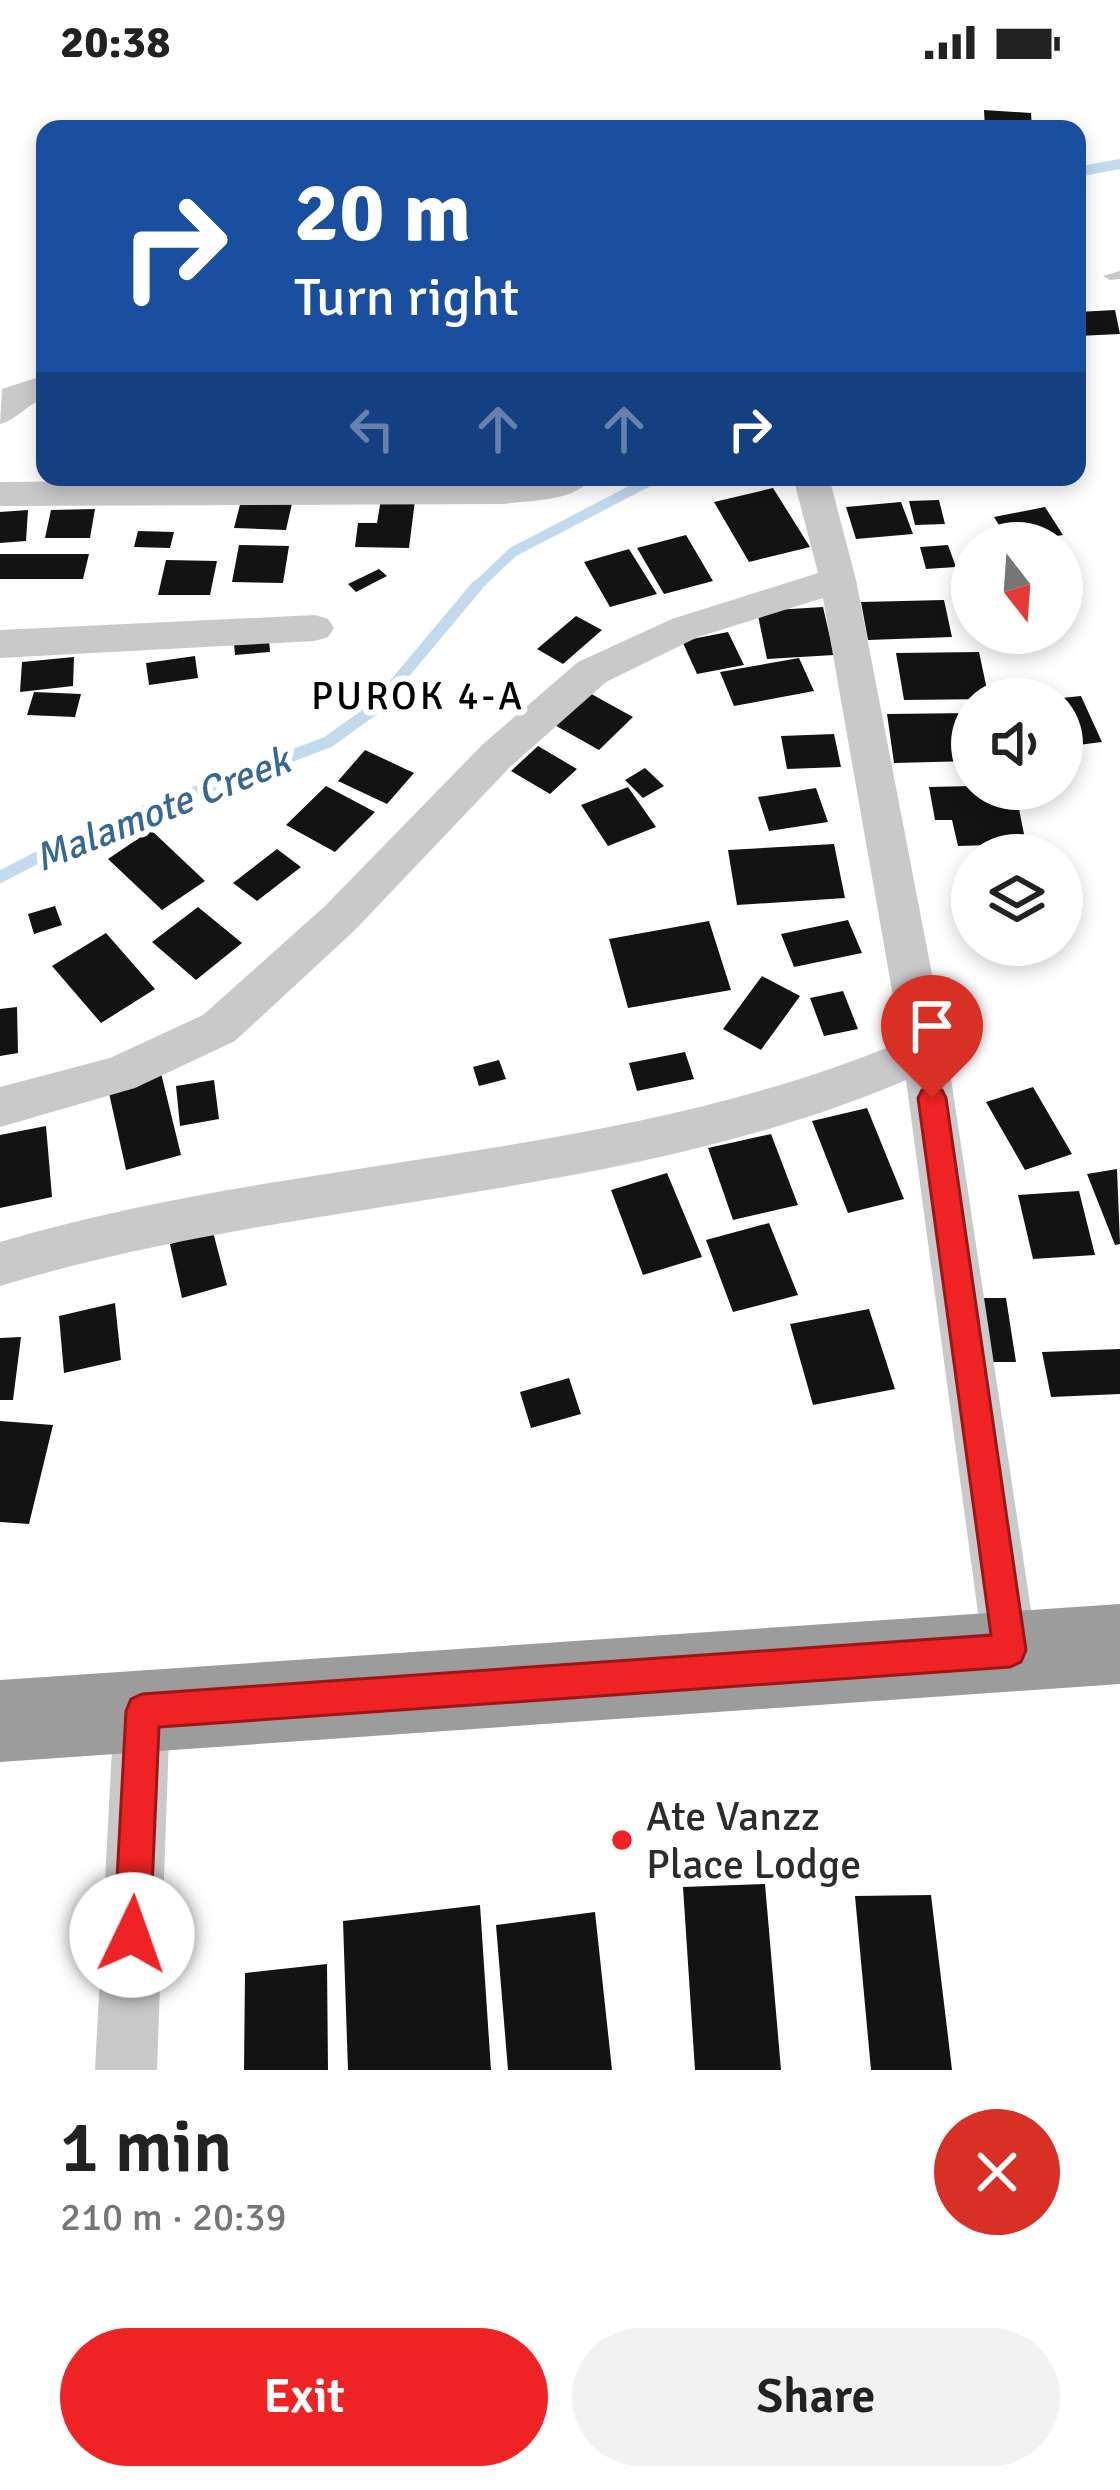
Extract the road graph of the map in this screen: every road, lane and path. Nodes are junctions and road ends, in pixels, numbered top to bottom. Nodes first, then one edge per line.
1 (36, 389) edge
2 (0, 413) edge
3 (544, 486) edge
4 (813, 486) edge
5 (0, 494) edge
6 (838, 580) junction
7 (315, 628) dead end
8 (0, 644) edge
9 (926, 1052) junction
10 (0, 1108) edge
11 (0, 1264) edge
12 (1120, 1644) edge
13 (1010, 1650) junction
14 (142, 1711) junction
15 (0, 1721) edge
16 (126, 2070) edge

1 - 2 street
3 - 5 street
4 - 6 street
6 - 9 street
6 - 10 street
7 - 8 street
9 - 11 street
9 - 13 street
12 - 13 highway
13 - 14 highway
14 - 15 highway
14 - 16 street

